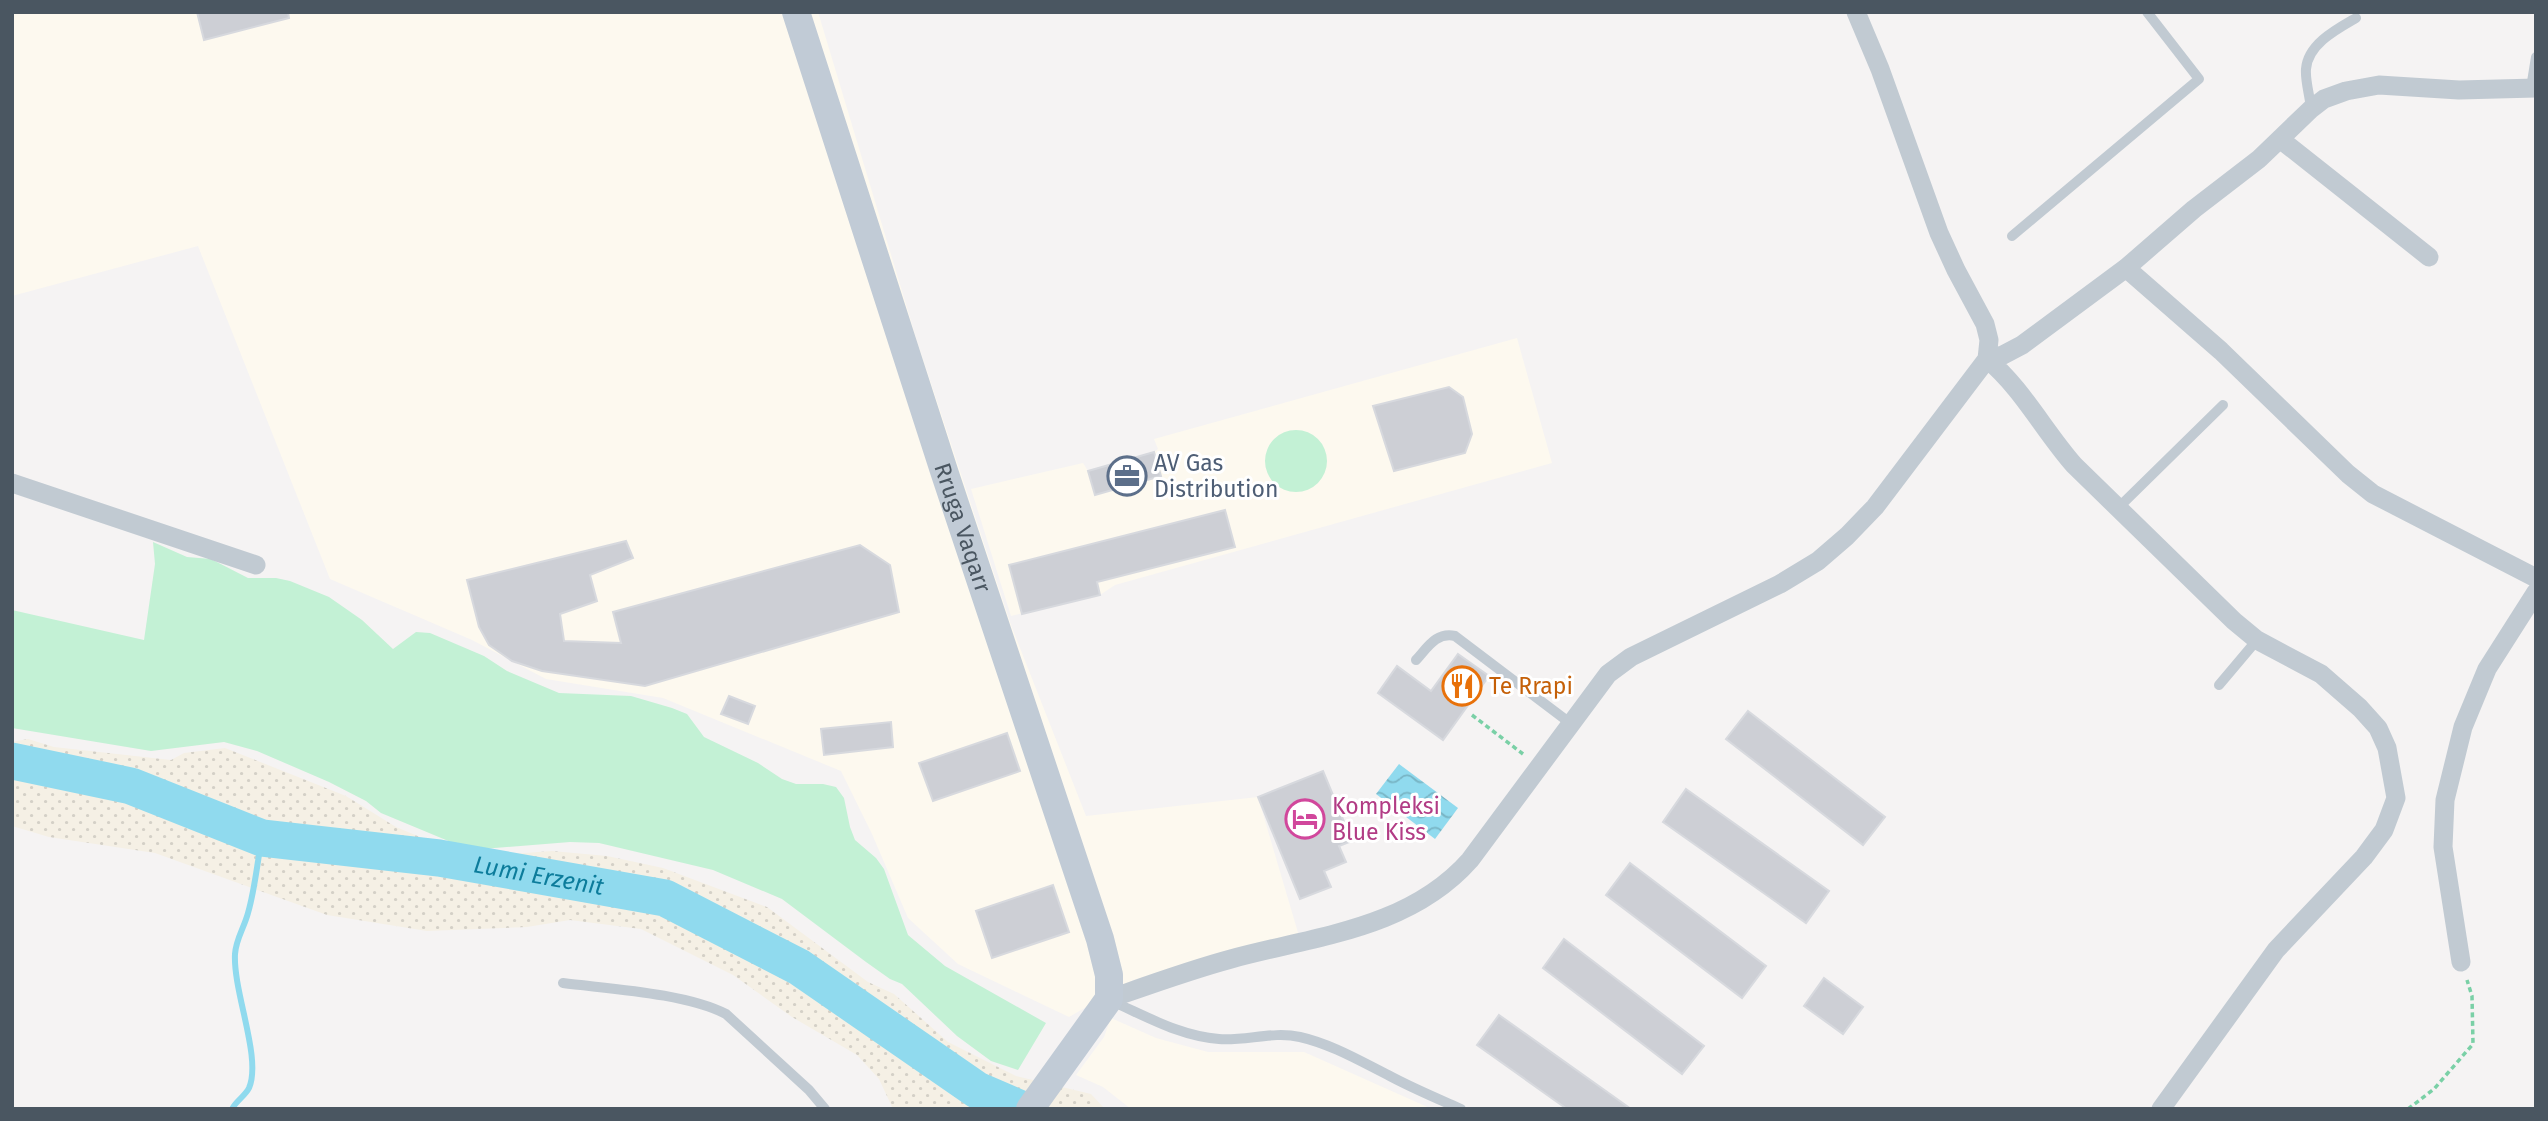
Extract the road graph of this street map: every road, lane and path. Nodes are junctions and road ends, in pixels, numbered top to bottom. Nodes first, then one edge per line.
1 (796, 12) edge
2 (1856, 12) edge
3 (2147, 12) edge
4 (2356, 18) dead end
5 (2536, 57) edge
6 (2533, 88) edge
7 (2311, 108) junction
8 (2280, 139) junction
9 (2012, 236) dead end
10 (2429, 257) dead end
11 (2126, 268) junction
12 (1987, 359) junction
13 (2223, 405) dead end
14 (12, 483) edge
15 (2119, 509) junction
16 (256, 565) dead end
17 (2536, 578) edge
18 (2536, 592) edge
19 (2257, 640) junction
20 (1416, 660) dead end
21 (2219, 685) dead end
22 (1472, 715) dead end
23 (1570, 723) junction
24 (1538, 766) junction
25 (2461, 962) joint
26 (563, 982) dead end
27 (1109, 999) junction
28 (825, 1109) edge
29 (1030, 1109) edge
30 (1461, 1109) edge
31 (2161, 1109) edge
32 (2408, 1109) edge

1 - 27 main road, Rruga Vaqarr
2 - 12 street
3 - 9 lane
4 - 7 lane
5 - 6 lane
6 - 7 street
7 - 8 street
8 - 10 street
8 - 11 street
11 - 12 street
11 - 17 street
12 - 15 street
12 - 23 street
13 - 15 lane
14 - 16 street
15 - 19 street
18 - 25 street
19 - 21 lane
19 - 31 street
20 - 23 lane
22 - 24 path
23 - 24 street
24 - 27 street
25 - 32 path
26 - 28 lane
27 - 29 main road
27 - 30 lane

